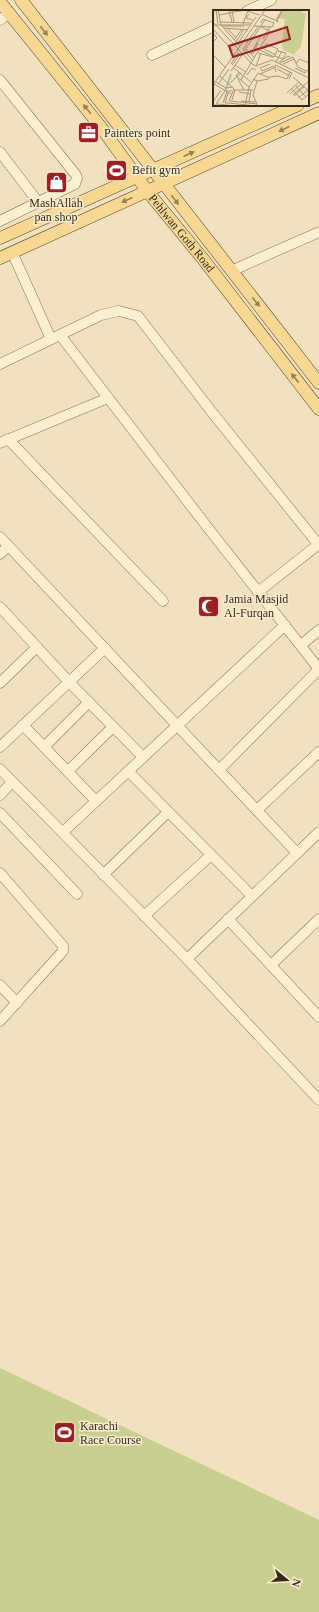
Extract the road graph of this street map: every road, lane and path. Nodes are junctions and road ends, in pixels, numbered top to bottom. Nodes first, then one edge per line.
1 (20, 0) edge
2 (271, 0) edge
3 (0, 2) edge
4 (249, 10) edge
5 (5, 17) edge
6 (213, 26) edge
7 (152, 55) dead end
8 (0, 80) edge
9 (319, 95) edge
10 (309, 100) edge
11 (296, 106) edge
12 (319, 113) edge
13 (0, 152) edge
14 (152, 170) junction
15 (138, 177) junction
16 (163, 184) junction
17 (148, 192) junction
18 (38, 202) junction
19 (0, 220) edge
20 (318, 234) edge
21 (0, 238) edge
22 (12, 252) junction
23 (0, 258) edge
24 (231, 271) junction
25 (56, 337) junction
26 (0, 364) edge
27 (319, 383) edge
28 (108, 398) junction
29 (319, 409) edge
30 (4, 441) edge
31 (0, 537) edge
32 (319, 544) edge
33 (8, 546) junction
34 (0, 554) edge
35 (258, 592) junction
36 (163, 602) dead end
37 (2, 613) edge
38 (285, 625) junction
39 (319, 630) edge
40 (300, 645) junction
41 (37, 647) junction
42 (105, 648) junction
43 (319, 669) edge
44 (0, 682) edge
45 (69, 682) junction
46 (89, 702) junction
47 (23, 725) junction
48 (177, 725) junction
49 (113, 727) junction
50 (0, 747) edge
51 (44, 747) junction
52 (319, 752) edge
53 (143, 758) junction
54 (0, 769) edge
55 (219, 770) junction
56 (68, 771) junction
57 (128, 771) junction
58 (12, 782) junction
59 (0, 795) edge
60 (96, 801) junction
61 (257, 810) junction
62 (168, 812) junction
63 (0, 813) edge
64 (63, 832) junction
65 (319, 832) edge
66 (297, 853) junction
67 (211, 855) junction
68 (0, 873) edge
69 (103, 875) junction
70 (77, 894) dead end
71 (252, 896) junction
72 (144, 916) junction
73 (228, 919) junction
74 (319, 919) edge
75 (187, 959) junction
76 (271, 965) junction
77 (0, 985) edge
78 (17, 1003) junction
79 (317, 1011) edge
80 (0, 1021) edge
81 (319, 1100) edge

1 -> 14 main road, Pehlwan Goth Road
2 - 4 street
3 - 5 main road, Pehlwan Goth Road
15 -> 5 main road, Pehlwan Goth Road
6 - 7 street
8 - 18 street
9 - 10 main road
14 -> 11 main road
12 -> 16 main road
13 - 18 street
14 - 15 main road
14 - 16 main road, Pehlwan Goth Road
15 - 17 main road, Pehlwan Goth Road
15 - 21 main road
16 - 17 main road
16 -> 24 main road, Pehlwan Goth Road
17 -> 22 main road
29 -> 17 main road, Pehlwan Goth Road
18 - 19 street
20 - 24 street
22 - 23 main road
22 - 25 street
24 -> 27 main road, Pehlwan Goth Road
25 - 26 street
25 - 28 street
25 - 32 street
28 - 30 street
28 - 35 street
30 - 36 street
31 - 33 street
32 - 35 street
33 - 34 street
33 - 42 street
35 - 38 street
37 - 41 street
38 - 40 street
38 - 48 street
39 - 40 street
40 - 43 street
41 - 44 street
41 - 45 street
42 - 45 street
42 - 48 street
43 - 55 street
45 - 46 street
45 - 47 street
46 - 49 street
46 - 51 street
47 - 50 street
47 - 51 street
48 - 53 street
48 - 55 street
49 - 53 street
49 - 56 street
51 - 56 street
52 - 61 street
53 - 57 street
54 - 58 street
55 - 61 street
56 - 60 street
57 - 60 street
57 - 62 street
58 - 59 street
58 - 64 street
60 - 64 street
61 - 66 street
62 - 67 street
62 - 69 street
63 - 70 street
64 - 69 street
65 - 66 street
66 - 71 street
67 - 71 street
67 - 72 street
68 - 78 street
69 - 72 street
71 - 73 street
72 - 75 street
73 - 75 street
73 - 76 street
74 - 76 street
75 - 81 street
76 - 79 street
77 - 78 street
78 - 80 street

